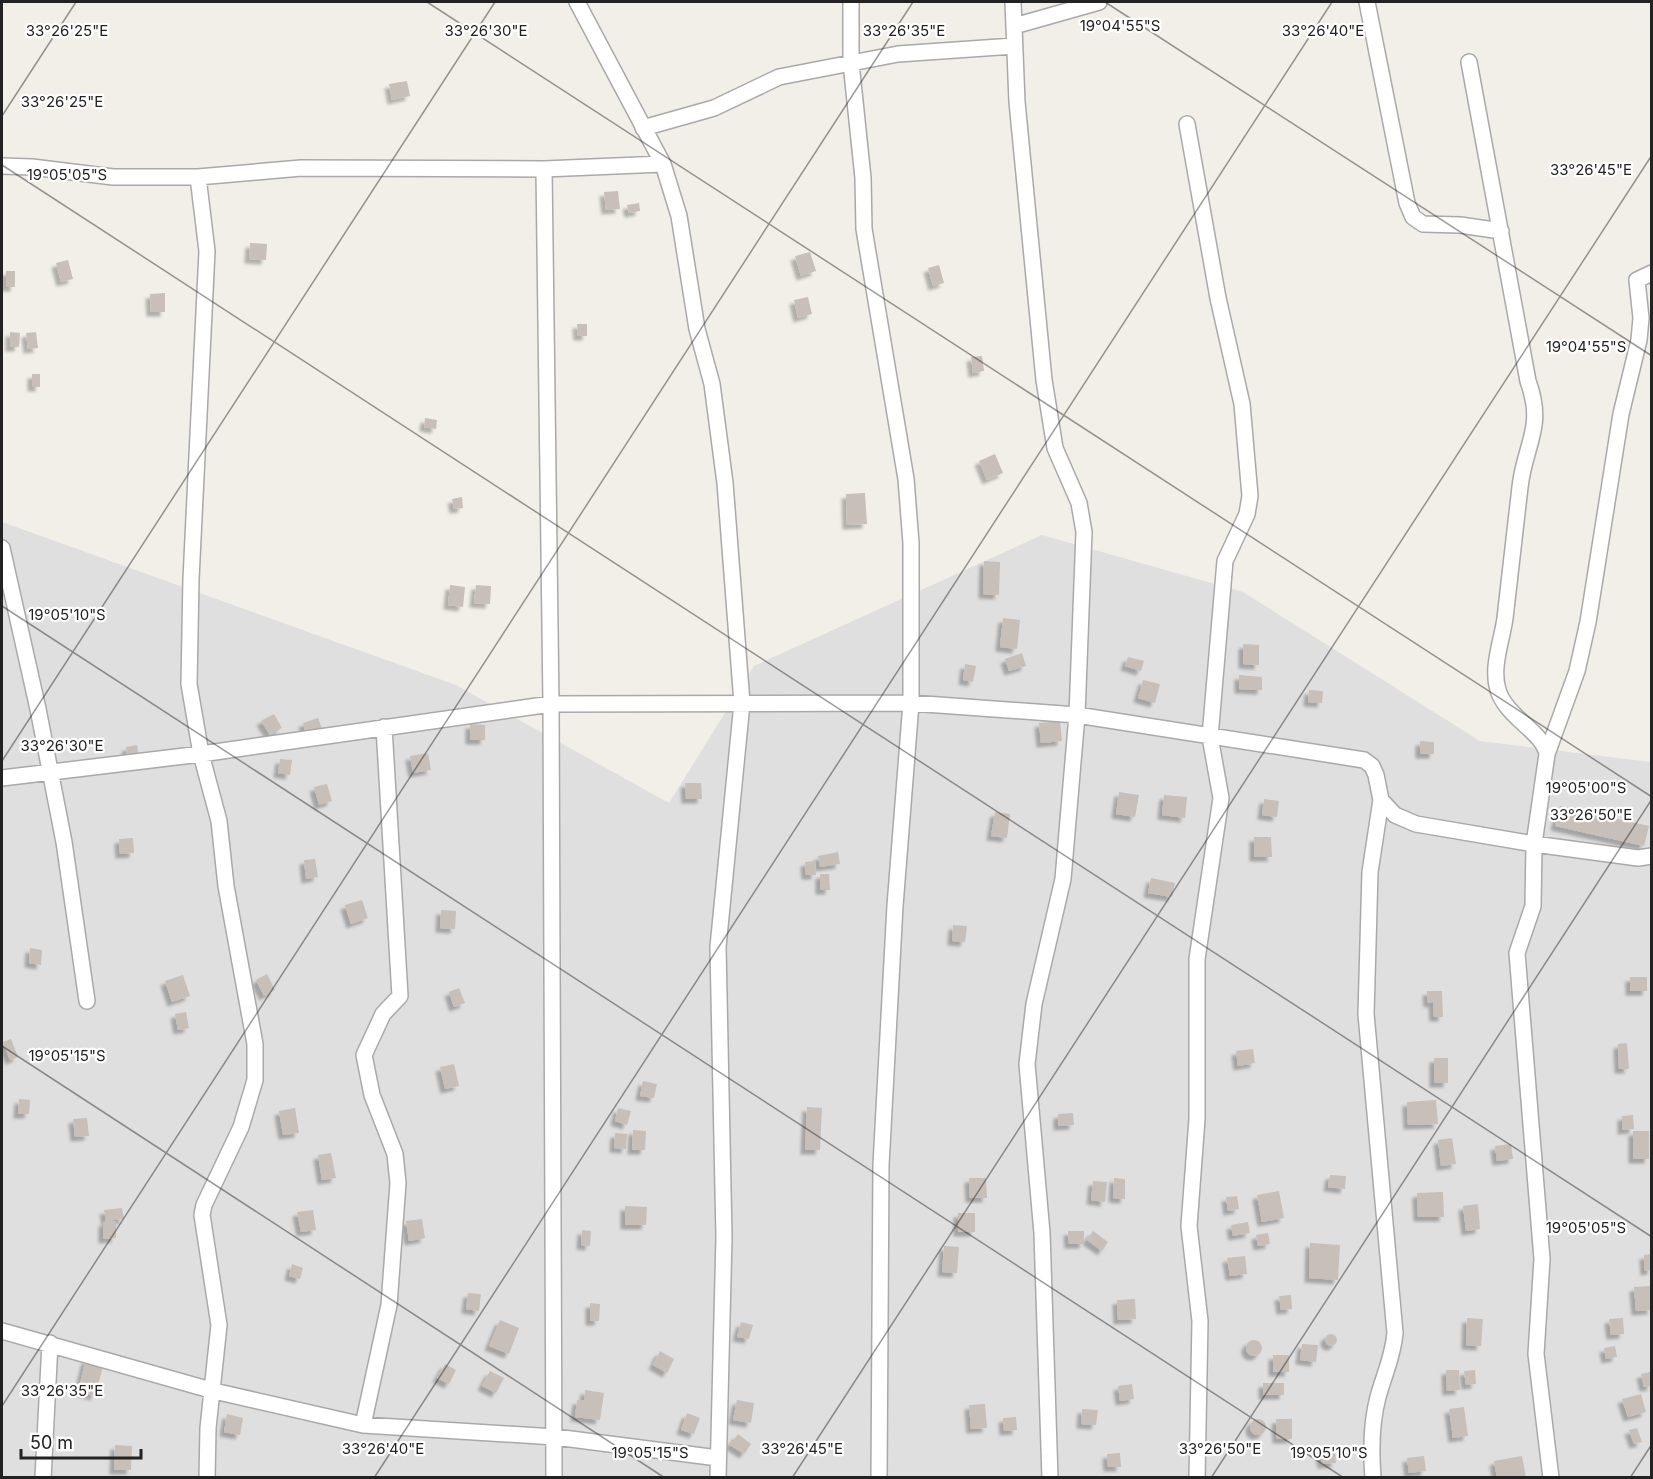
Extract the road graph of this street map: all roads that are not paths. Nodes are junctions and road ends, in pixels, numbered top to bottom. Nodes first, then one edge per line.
1 (577, 2) edge
2 (851, 2) edge
3 (1013, 2) edge
4 (1099, 2) edge
5 (1367, 2) edge
6 (1014, 26) junction
7 (1014, 46) junction
8 (1469, 62) dead end
9 (851, 63) junction
10 (1187, 124) dead end
11 (644, 128) junction
12 (663, 164) junction
13 (2, 166) edge
14 (543, 169) junction
15 (198, 177) junction
16 (1501, 231) junction
17 (1652, 273) edge
18 (2, 548) edge
19 (742, 703) junction
20 (911, 703) junction
21 (551, 704) junction
22 (1077, 715) junction
23 (384, 727) junction
24 (1210, 737) junction
25 (201, 754) junction
26 (1547, 754) junction
27 (50, 772) junction
28 (2, 778) edge
29 (1381, 800) junction
30 (1534, 844) junction
31 (1652, 856) edge
32 (87, 1001) dead end
33 (2, 1331) edge
34 (50, 1344) junction
35 (214, 1391) junction
36 (363, 1425) junction
37 (555, 1437) junction
38 (718, 1458) junction
39 (43, 1478) edge
40 (207, 1478) edge
41 (554, 1478) edge
42 (718, 1478) edge
43 (879, 1478) edge
44 (1050, 1478) edge
45 (1197, 1478) edge
46 (1373, 1478) edge
47 (1551, 1478) edge

1 - 11 street
2 - 9 street
3 - 6 street
4 - 6 street
5 - 16 street
6 - 7 street
7 - 9 street
7 - 22 street
8 - 16 street
9 - 11 street
9 - 20 street
10 - 24 street
11 - 12 street
12 - 14 street
12 - 19 street
13 - 15 street
14 - 15 street
14 - 21 street
15 - 25 street
16 - 26 street
17 - 26 street
18 - 27 street
19 - 20 street
19 - 21 street
19 - 38 street
20 - 22 street
20 - 43 street
21 - 23 street
21 - 37 street
22 - 24 street
22 - 44 street
23 - 25 street
23 - 36 street
24 - 29 street
24 - 45 street
25 - 27 street
25 - 35 street
26 - 30 street
27 - 28 street
27 - 32 street
29 - 30 street
29 - 46 street
30 - 31 street
30 - 47 street
33 - 34 street
34 - 35 street
34 - 39 street
35 - 36 street
35 - 40 street
36 - 37 street
37 - 38 street
37 - 41 street
38 - 42 street

